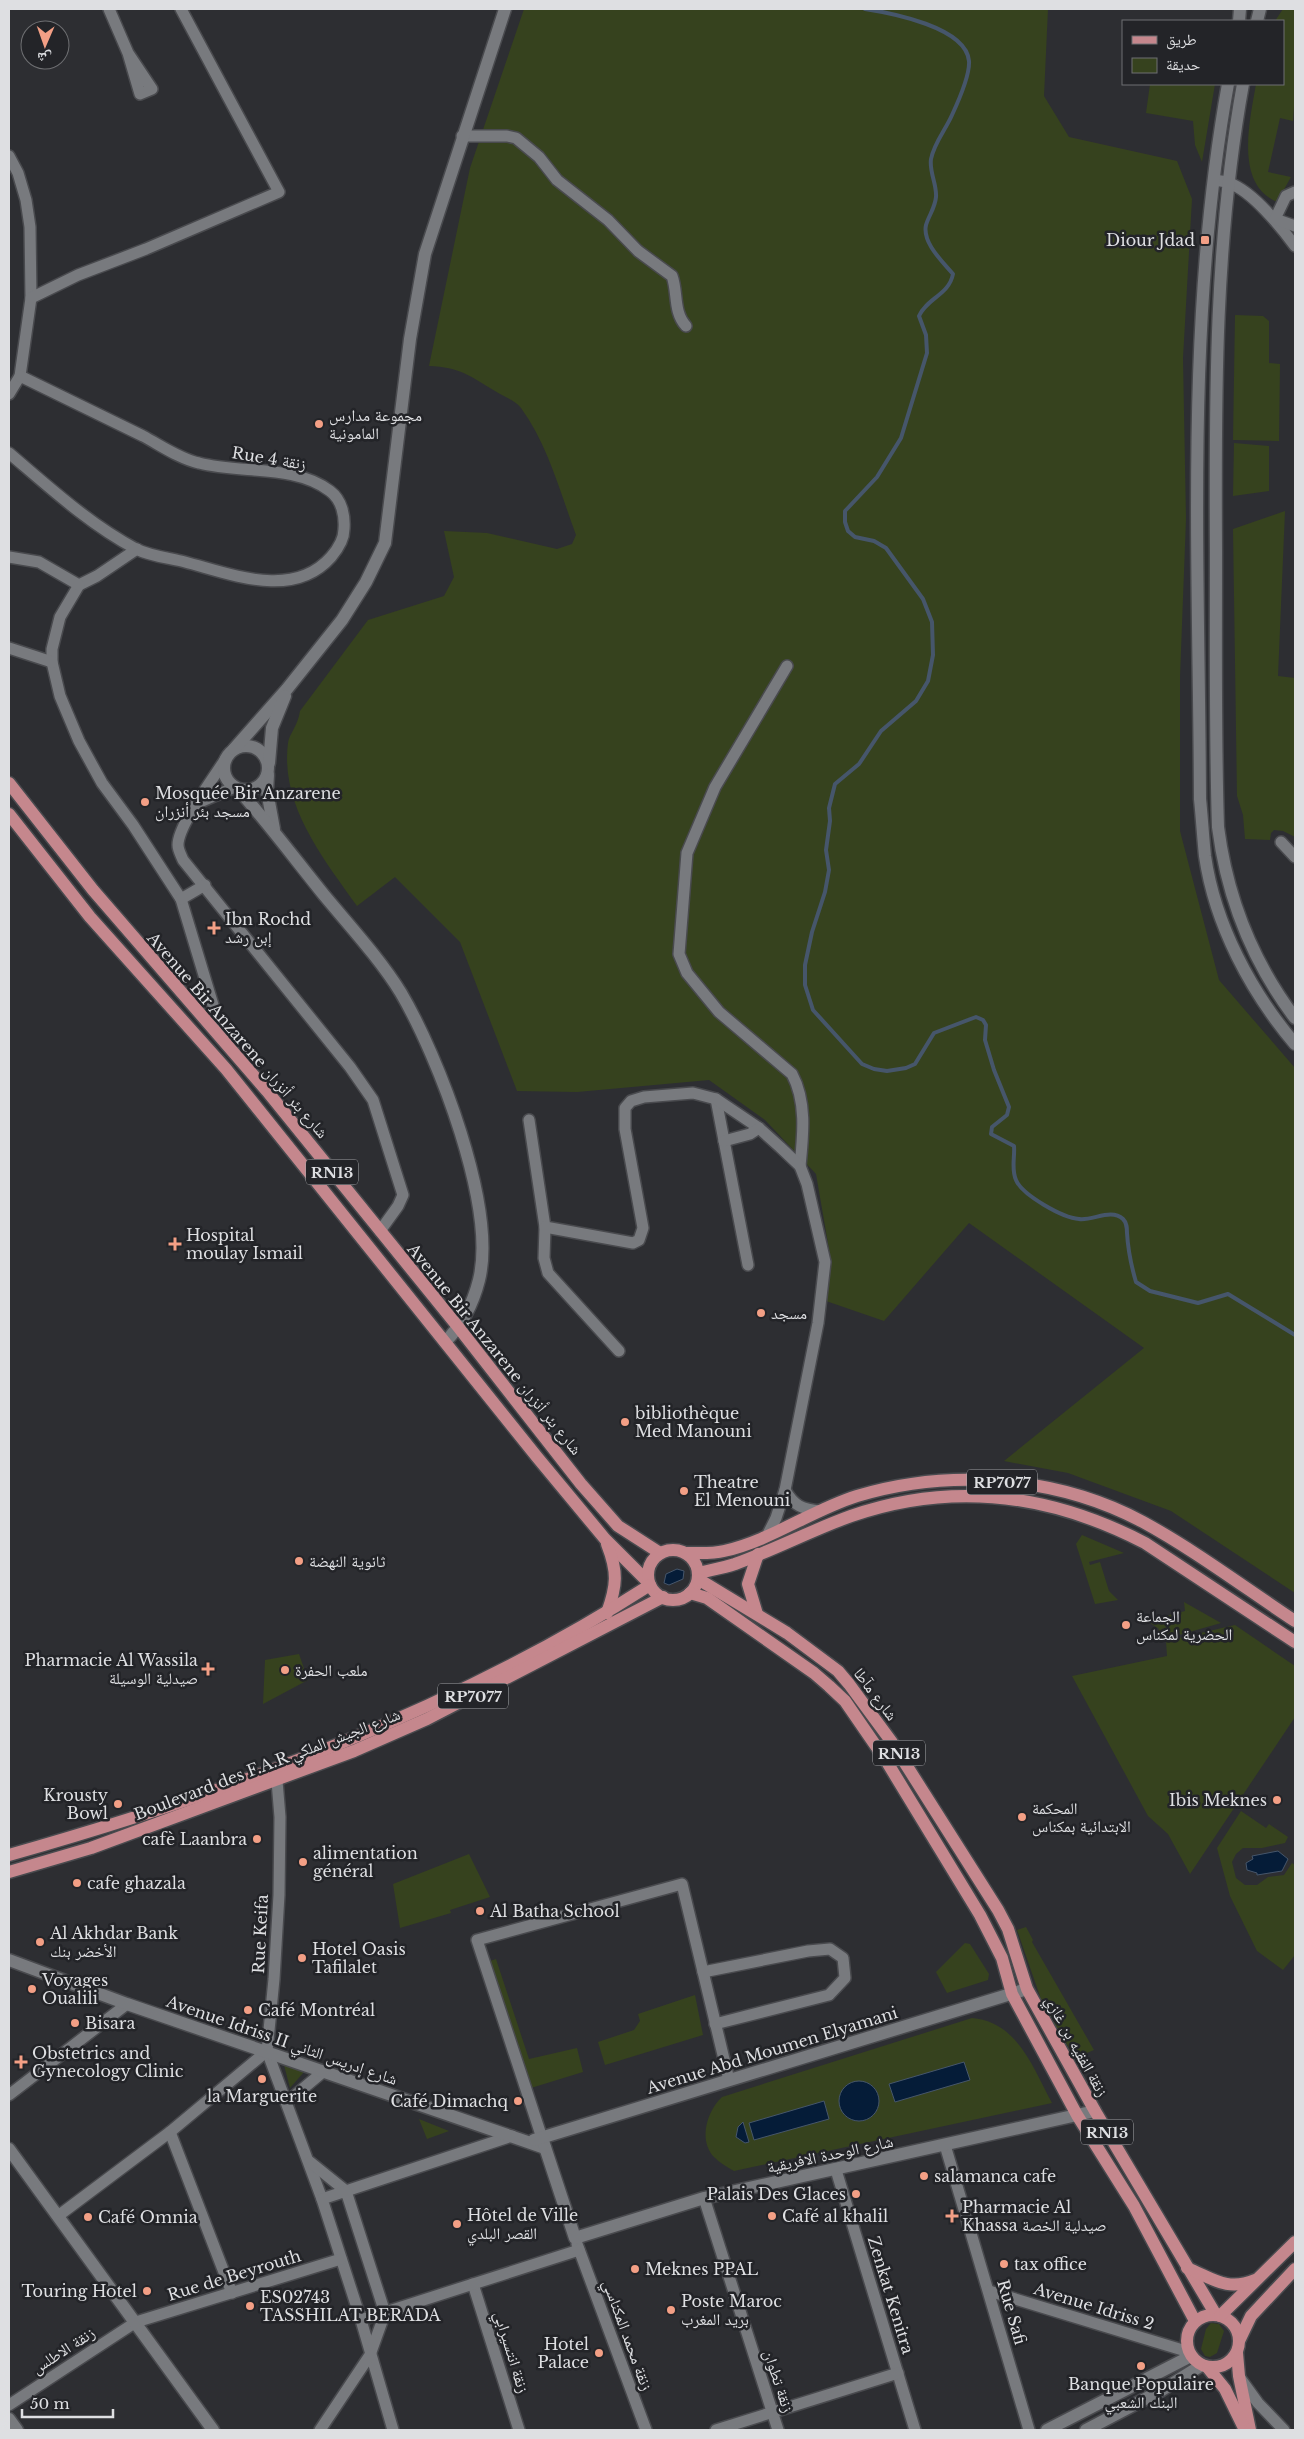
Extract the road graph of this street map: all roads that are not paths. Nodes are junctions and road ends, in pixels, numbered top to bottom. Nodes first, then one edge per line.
1 (109, 9) edge
2 (181, 9) edge
3 (505, 9) edge
4 (128, 53) dead end
5 (1228, 85) edge
6 (1243, 85) edge
7 (462, 136) junction
8 (9, 156) edge
9 (1214, 180) junction
10 (1229, 183) junction
11 (1295, 192) edge
12 (1275, 219) junction
13 (1295, 226) edge
14 (1295, 246) edge
15 (31, 298) junction
16 (686, 326) dead end
17 (20, 376) junction
18 (9, 394) edge
19 (9, 453) edge
20 (137, 549) junction
21 (9, 557) edge
22 (79, 585) junction
23 (9, 648) edge
24 (52, 662) junction
25 (787, 666) dead end
26 (287, 688) junction
27 (230, 754) junction
28 (268, 771) junction
29 (9, 783) edge
30 (236, 788) junction
31 (199, 803) junction
32 (9, 814) edge
33 (275, 831) junction
34 (1282, 842) dead end
35 (1295, 857) edge
36 (205, 885) junction
37 (181, 899) junction
38 (1295, 1018) edge
39 (223, 1038) junction
40 (1295, 1044) edge
41 (716, 1099) junction
42 (530, 1120) dead end
43 (759, 1128) junction
44 (724, 1141) junction
45 (800, 1166) junction
46 (545, 1227) junction
47 (380, 1231) junction
48 (748, 1265) dead end
49 (459, 1328) junction
50 (445, 1342) junction
51 (620, 1351) dead end
52 (785, 1490) junction
53 (820, 1511) junction
54 (768, 1534) junction
55 (605, 1539) junction
56 (660, 1553) junction
57 (686, 1554) junction
58 (758, 1554) junction
59 (698, 1576) junction
60 (649, 1583) junction
61 (690, 1593) junction
62 (663, 1598) junction
63 (607, 1613) junction
64 (757, 1614) junction
65 (1295, 1621) edge
66 (1295, 1642) edge
67 (277, 1781) junction
68 (9, 1855) edge
69 (9, 1872) edge
70 (9, 1960) edge
71 (702, 1972) junction
72 (1027, 1989) junction
73 (1012, 1994) junction
74 (127, 2004) junction
75 (715, 2024) junction
76 (267, 2051) junction
77 (324, 2071) junction
78 (729, 2080) junction
79 (9, 2095) edge
80 (287, 2102) junction
81 (1095, 2111) junction
82 (1077, 2115) junction
83 (170, 2132) junction
84 (512, 2136) junction
85 (530, 2142) joint
86 (544, 2143) junction
87 (945, 2145) junction
88 (10, 2153) edge
89 (310, 2162) junction
90 (836, 2170) junction
91 (346, 2191) junction
92 (704, 2198) junction
93 (322, 2199) junction
94 (58, 2216) junction
95 (1295, 2242) edge
96 (578, 2244) junction
97 (341, 2259) junction
98 (1295, 2270) edge
99 (1189, 2271) junction
100 (1259, 2278) junction
101 (473, 2284) junction
102 (990, 2291) junction
103 (232, 2293) junction
104 (385, 2313) junction
105 (1218, 2315) junction
106 (361, 2320) junction
107 (1195, 2321) junction
108 (136, 2322) junction
109 (1240, 2339) junction
110 (1237, 2353) junction
111 (1190, 2354) junction
112 (370, 2355) junction
113 (1205, 2366) junction
114 (898, 2373) junction
115 (1239, 2376) junction
116 (9, 2405) edge
117 (772, 2412) junction
118 (9, 2419) edge
119 (17, 2430) edge
120 (213, 2430) edge
121 (320, 2430) edge
122 (393, 2430) edge
123 (519, 2430) edge
124 (646, 2430) edge
125 (716, 2430) edge
126 (778, 2430) edge
127 (915, 2430) edge
128 (1029, 2430) edge
129 (1047, 2430) edge
130 (1086, 2430) edge
131 (1245, 2430) edge
132 (1250, 2430) edge
133 (1284, 2430) edge

1 - 4 street
2 - 15 street
3 - 7 main road
5 - 9 main road
6 - 10 main road
7 - 16 street
7 - 26 main road
8 - 15 street
9 - 10 street
9 - 40 main road
10 - 12 street
10 - 38 main road
11 - 12 street
12 - 13 street
12 - 14 street
15 - 17 street
17 - 18 street
17 - 20 street, Rue 4 زنقة
19 - 20 street, Rue 4 زنقة
20 - 22 street
21 - 22 street
22 - 24 street
23 - 24 street
24 - 37 street
25 - 45 street
26 - 27 main road
26 - 28 main road
27 - 28 main road
27 - 30 main road
27 - 31 street
28 - 30 main road
28 - 33 main road
29 - 39 main road, Avenue Bir Anzarene شارع بئر أنزران / RN13
30 - 31 street
30 - 33 main road
31 - 36 street
32 - 50 main road, Avenue Bir Anzarene شارع بئر أنزران / RN13
33 - 49 main road
34 - 35 street
36 - 37 street
36 - 47 street
37 - 39 street
39 - 47 main road, Avenue Bir Anzarene شارع بئر أنزران / RN13
41 - 43 street
41 - 44 street
41 - 46 street
42 - 46 street
43 - 44 street
43 - 45 street
44 - 48 street
45 - 52 street
46 - 51 street
47 - 49 main road, Avenue Bir Anzarene شارع بئر أنزران / RN13
49 - 50 main road
49 - 56 main road, Avenue Bir Anzarene شارع بئر أنزران / RN13
50 - 55 main road, Avenue Bir Anzarene شارع بئر أنزران / RN13
52 - 53 street
52 - 54 street
53 - 54 main road, RP7077
53 - 65 main road, RP7077
54 - 57 main road, RP7077
55 - 60 main road, Avenue Bir Anzarene شارع بئر أنزران / RN13
55 - 63 main road
56 - 57 main road
56 - 60 main road
57 - 59 main road, RN13
58 - 59 main road, RP7077
58 - 64 main road
58 - 66 main road, RP7077
59 - 61 main road
59 - 64 main road, شارع مآطا / RN13
60 - 62 main road, RN13
60 - 63 main road, Boulevard des F.A.R شارع الجيش الملكي / RP7077
61 - 62 main road
61 - 73 main road, RN13
62 - 67 main road, Boulevard des F.A.R شارع الجيش الملكي / RP7077
63 - 68 main road, Boulevard des F.A.R شارع الجيش الملكي / RP7077
64 - 72 main road, شارع مآطا / RN13
67 - 69 main road, Boulevard des F.A.R شارع الجيش الملكي / RP7077
67 - 76 street, Rue Keifa
70 - 74 main road, Avenue Idriss II شارع إدريس الثاني
71 - 75 street
71 - 75 street
71 - 86 street
72 - 73 main road, Avenue Abd Moumen Elyamani
72 - 81 main road, زنقة الفقيه بن غازي / RN13
73 - 78 main road, Avenue Abd Moumen Elyamani
73 - 82 main road, RN13
74 - 76 main road, Avenue Idriss II شارع إدريس الثاني
74 - 79 street
75 - 78 street
76 - 77 main road, Avenue Idriss II شارع إدريس الثاني
76 - 80 street
76 - 83 street
77 - 80 street
77 - 84 main road, Avenue Idriss II شارع إدريس الثاني
78 - 86 main road, Avenue Abd Moumen Elyamani
80 - 89 street
81 - 82 main road, شارع الوحدة الافريقية
81 - 99 main road, زنقة الفقيه بن غازي / RN13
82 - 87 main road, شارع الوحدة الافريقية
82 - 107 main road, RN13
83 - 94 street
83 - 103 street
84 - 85 main road, Avenue Idriss II شارع إدريس الثاني
84 - 91 street
85 - 86 main road, Avenue Abd Moumen Elyamani
86 - 96 main road
87 - 90 main road, شارع الوحدة الافريقية
87 - 102 street, Rue Safi
88 - 94 main road
89 - 91 street
89 - 93 street
90 - 92 main road, شارع الوحدة الافريقية
90 - 114 street, Zenkat Kenitra
91 - 93 street
91 - 104 street
92 - 96 main road, شارع الوحدة الافريقية
92 - 117 street, زنقة تطوان
93 - 97 street
94 - 108 main road
95 - 100 main road
96 - 101 street
96 - 124 street, زنقة محمد المكناسي
97 - 103 street, Rue de Beyrouth
97 - 106 street
98 - 109 main road
99 - 100 main road
99 - 105 main road, RN13
100 - 105 main road
101 - 104 street
101 - 123 street, زنقة انتسيرابي
102 - 111 street, Avenue Idriss 2
102 - 128 street, Rue Safi
103 - 108 street, Rue de Beyrouth
104 - 106 street
104 - 112 street
105 - 107 main road
105 - 109 main road, RN13
106 - 112 street
107 - 111 main road
108 - 116 street, زنقة الاطلس
108 - 120 main road
109 - 110 main road
110 - 113 main road
110 - 115 main road
111 - 113 main road
111 - 129 main road
112 - 121 street
112 - 122 street
113 - 130 main road
113 - 131 main road
114 - 117 street
114 - 127 street, Zenkat Kenitra
115 - 132 main road
115 - 133 street
117 - 125 street
117 - 126 street, زنقة تطوان
118 - 119 main road

